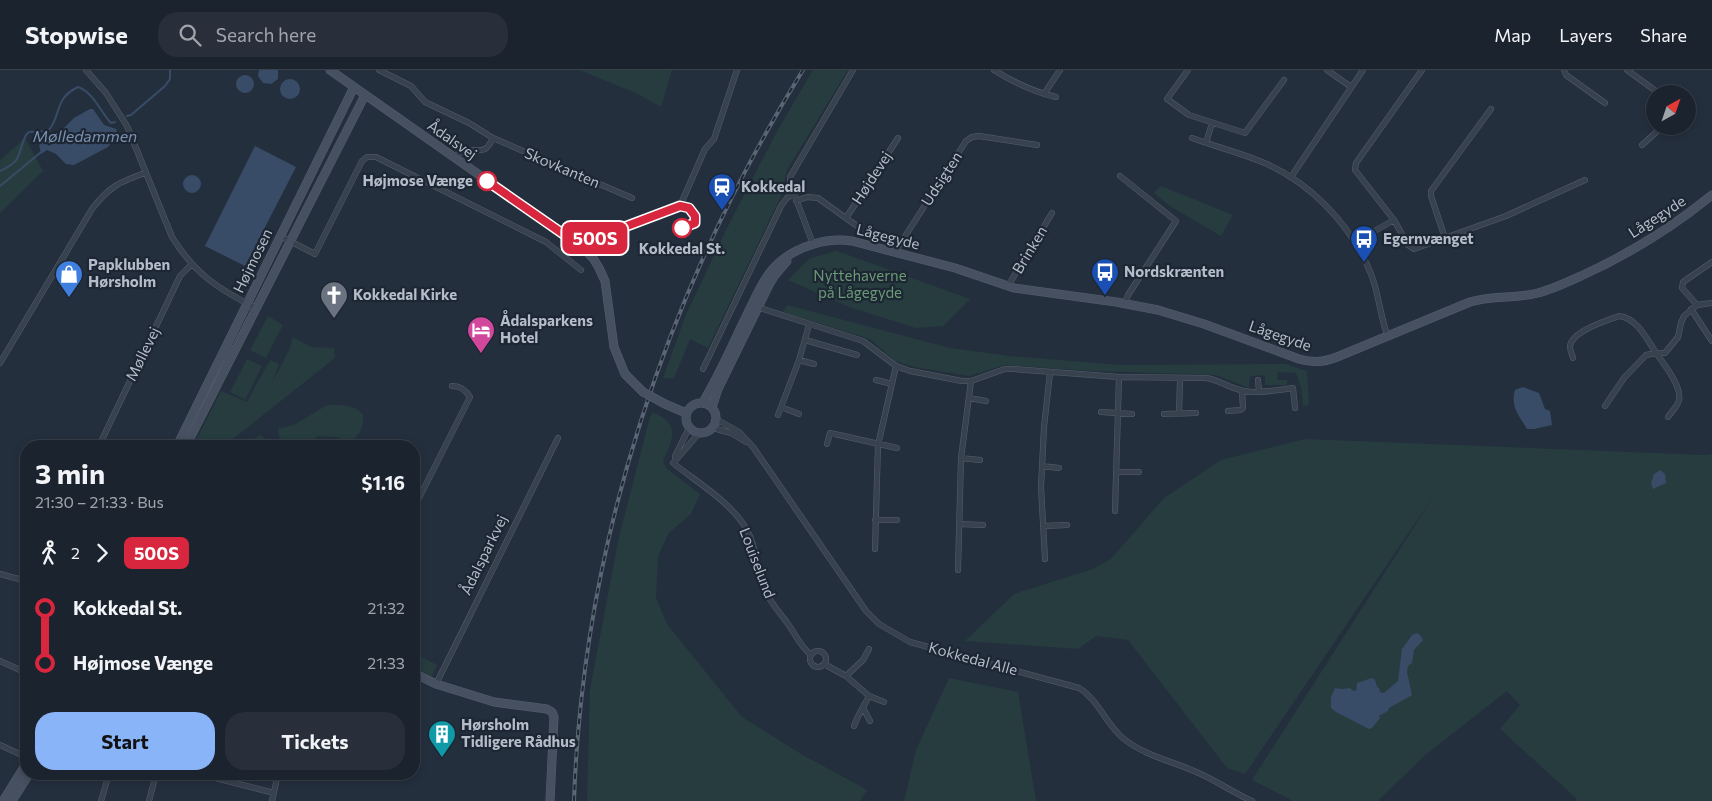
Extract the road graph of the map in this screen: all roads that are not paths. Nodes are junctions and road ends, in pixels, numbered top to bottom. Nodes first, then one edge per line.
1 (86, 70) edge
2 (330, 70) edge
3 (379, 70) edge
4 (737, 70) edge
5 (852, 70) edge
6 (994, 70) edge
7 (1060, 70) edge
8 (1188, 70) edge
9 (1327, 70) edge
10 (1364, 70) edge
11 (1422, 70) edge
12 (1564, 70) edge
13 (1627, 70) edge
14 (1284, 80) dead end
15 (1648, 85) edge
16 (354, 87) junction
17 (1351, 87) junction
18 (1044, 94) junction
19 (365, 95) junction
20 (1056, 97) dead end
21 (1605, 103) dead end
22 (1491, 108) dead end
23 (1212, 123) junction
24 (1653, 135) edge
25 (492, 138) junction
26 (898, 138) dead end
27 (1192, 138) dead end
28 (1206, 143) junction
29 (1036, 145) dead end
30 (1642, 145) dead end
31 (454, 158) junction
32 (145, 172) junction
33 (1120, 176) dead end
34 (1292, 178) junction
35 (1585, 180) dead end
36 (794, 194) junction
37 (1712, 195) edge
38 (632, 198) dead end
39 (796, 201) junction
40 (680, 206) dead end
41 (1052, 213) dead end
42 (846, 218) junction
43 (1394, 220) junction
44 (857, 226) dead end
45 (280, 236) junction
46 (1445, 238) junction
47 (290, 241) junction
48 (1355, 242) junction
49 (813, 244) junction
50 (895, 252) junction
51 (1712, 262) edge
52 (191, 265) junction
53 (582, 270) dead end
54 (1008, 286) junction
55 (1712, 302) edge
56 (1125, 303) junction
57 (248, 304) junction
58 (1697, 305) junction
59 (755, 306) junction
60 (256, 308) junction
61 (1691, 309) junction
62 (809, 325) junction
63 (1388, 337) junction
64 (805, 340) junction
65 (1712, 341) edge
66 (858, 354) dead end
67 (1656, 354) junction
68 (1572, 358) dead end
69 (799, 360) junction
70 (0, 362) edge
71 (814, 364) dead end
72 (896, 366) junction
73 (703, 369) dead end
74 (1050, 373) junction
75 (1119, 378) junction
76 (1180, 378) junction
77 (876, 380) dead end
78 (971, 380) junction
79 (1258, 380) dead end
80 (892, 384) junction
81 (452, 386) dead end
82 (1242, 391) junction
83 (1259, 391) junction
84 (968, 398) junction
85 (986, 401) dead end
86 (703, 402) junction
87 (781, 406) junction
88 (1605, 406) dead end
89 (712, 408) junction
90 (1295, 408) dead end
91 (1228, 411) dead end
92 (1101, 412) dead end
93 (686, 413) junction
94 (1116, 413) junction
95 (1196, 413) dead end
96 (799, 414) dead end
97 (1132, 414) dead end
98 (1164, 414) dead end
99 (1179, 414) junction
100 (778, 415) dead end
101 (1668, 416) dead end
102 (716, 419) junction
103 (689, 428) junction
104 (712, 428) junction
105 (699, 433) junction
106 (558, 438) dead end
107 (102, 440) edge
108 (180, 440) edge
109 (189, 440) edge
110 (751, 444) junction
111 (828, 444) dead end
112 (878, 445) junction
113 (897, 448) dead end
114 (961, 458) junction
115 (980, 460) dead end
116 (675, 461) junction
117 (1042, 466) junction
118 (1059, 468) dead end
119 (1116, 472) junction
120 (1139, 472) dead end
121 (420, 496) edge
122 (1115, 511) dead end
123 (875, 520) junction
124 (897, 520) dead end
125 (959, 524) junction
126 (983, 525) dead end
127 (1067, 525) dead end
128 (1043, 526) junction
129 (875, 549) dead end
130 (1045, 559) dead end
131 (958, 570) dead end
132 (0, 574) edge
133 (20, 579) edge
134 (869, 649) dead end
135 (811, 655) junction
136 (0, 661) edge
137 (824, 664) junction
138 (20, 670) dead end
139 (420, 676) edge
140 (846, 676) junction
141 (436, 684) junction
142 (869, 696) junction
143 (884, 702) dead end
144 (863, 708) junction
145 (870, 721) dead end
146 (854, 726) dead end
147 (0, 745) edge
148 (20, 754) edge
149 (20, 774) edge
150 (25, 780) edge
151 (107, 780) edge
152 (154, 780) edge
153 (223, 780) edge
154 (277, 780) edge
155 (274, 793) junction
156 (4, 801) edge
157 (12, 801) edge
158 (101, 801) edge
159 (149, 801) edge
160 (272, 801) edge
161 (550, 801) edge
162 (1252, 801) edge

1 - 32 street
2 - 16 street, Ådalsvej
3 - 25 street, Skovkanten
4 - 40 street
5 - 36 street
6 - 18 street
7 - 18 street
8 - 23 street
9 - 17 street
10 - 17 street
11 - 43 street
12 - 21 street
13 - 15 street
14 - 23 street
16 - 19 street, Ådalsvej
16 - 45 street, Højmosen
17 - 34 street
18 - 20 street
19 - 31 street, Ådalsvej
19 - 47 street, Højmosen
22 - 46 street
23 - 28 street
24 - 30 street
25 - 31 street
25 - 38 street, Skovkanten
26 - 42 street, Højdevej
27 - 28 street
28 - 34 street
29 - 50 street, Udsigten
31 - 93 street, Ådalsvej, bridge
32 - 52 street
32 - 70 street
33 - 56 street
34 - 48 street
35 - 46 street
36 - 39 street
36 - 73 street
37 - 63 street, Lågegyde
39 - 42 street, Lågegyde
39 - 49 street
41 - 54 street, Brinken
42 - 44 street, Lågegyde
43 - 46 street
43 - 48 street
45 - 47 street
45 - 57 street, Højmosen
47 - 53 street
47 - 60 street, Højmosen
48 - 63 street
49 - 50 street, Lågegyde
49 - 59 street, Lågegyde
49 - 59 street, Lågegyde
50 - 54 street, Lågegyde
51 - 58 street
52 - 57 street
52 - 107 street, Møllevej
54 - 56 street, Lågegyde
55 - 58 street
56 - 63 street, Lågegyde
57 - 60 street
57 - 108 street, Højmosen
58 - 61 street
59 - 62 street
59 - 86 street, Lågegyde
59 - 89 street, Lågegyde
60 - 109 street, Højmosen
61 - 65 street
61 - 67 street
62 - 64 street
62 - 72 street
64 - 66 street
64 - 69 street
67 - 68 street
67 - 88 street
67 - 101 street
69 - 71 street
69 - 87 street
72 - 78 street
72 - 80 street
74 - 75 street
74 - 78 street
74 - 117 street
75 - 76 street
75 - 94 street
76 - 82 street
76 - 99 street
77 - 80 street
78 - 84 street
79 - 83 street
80 - 112 street
81 - 121 street
82 - 83 street
82 - 91 street
83 - 90 street
84 - 85 street
84 - 114 street
86 - 89 street
86 - 93 street
87 - 96 street
87 - 100 street
89 - 102 street
92 - 94 street
93 - 103 street
94 - 97 street
94 - 119 street
95 - 99 street
98 - 99 street
102 - 104 street
102 - 110 street, Kokkedal Alle
103 - 105 street
103 - 116 street
104 - 105 street
104 - 110 street, Kokkedal Alle
105 - 116 street
106 - 141 street, Ådalsparkvej
110 - 162 street, Kokkedal Alle
111 - 112 street
112 - 113 street
112 - 123 street
114 - 115 street
114 - 125 street
116 - 135 street, Louiselund
117 - 118 street
117 - 128 street
119 - 120 street
119 - 122 street
123 - 124 street
123 - 129 street
125 - 126 street
125 - 131 street
127 - 128 street
128 - 130 street
132 - 133 street
134 - 140 street
135 - 137 street
135 - 137 street
136 - 138 street
137 - 140 street
139 - 141 street
140 - 142 street
141 - 161 street
142 - 143 street
142 - 144 street
144 - 145 street
144 - 146 street
147 - 148 street
149 - 156 street
150 - 157 street
151 - 158 street
152 - 159 street
153 - 155 street
154 - 155 street
155 - 160 street

